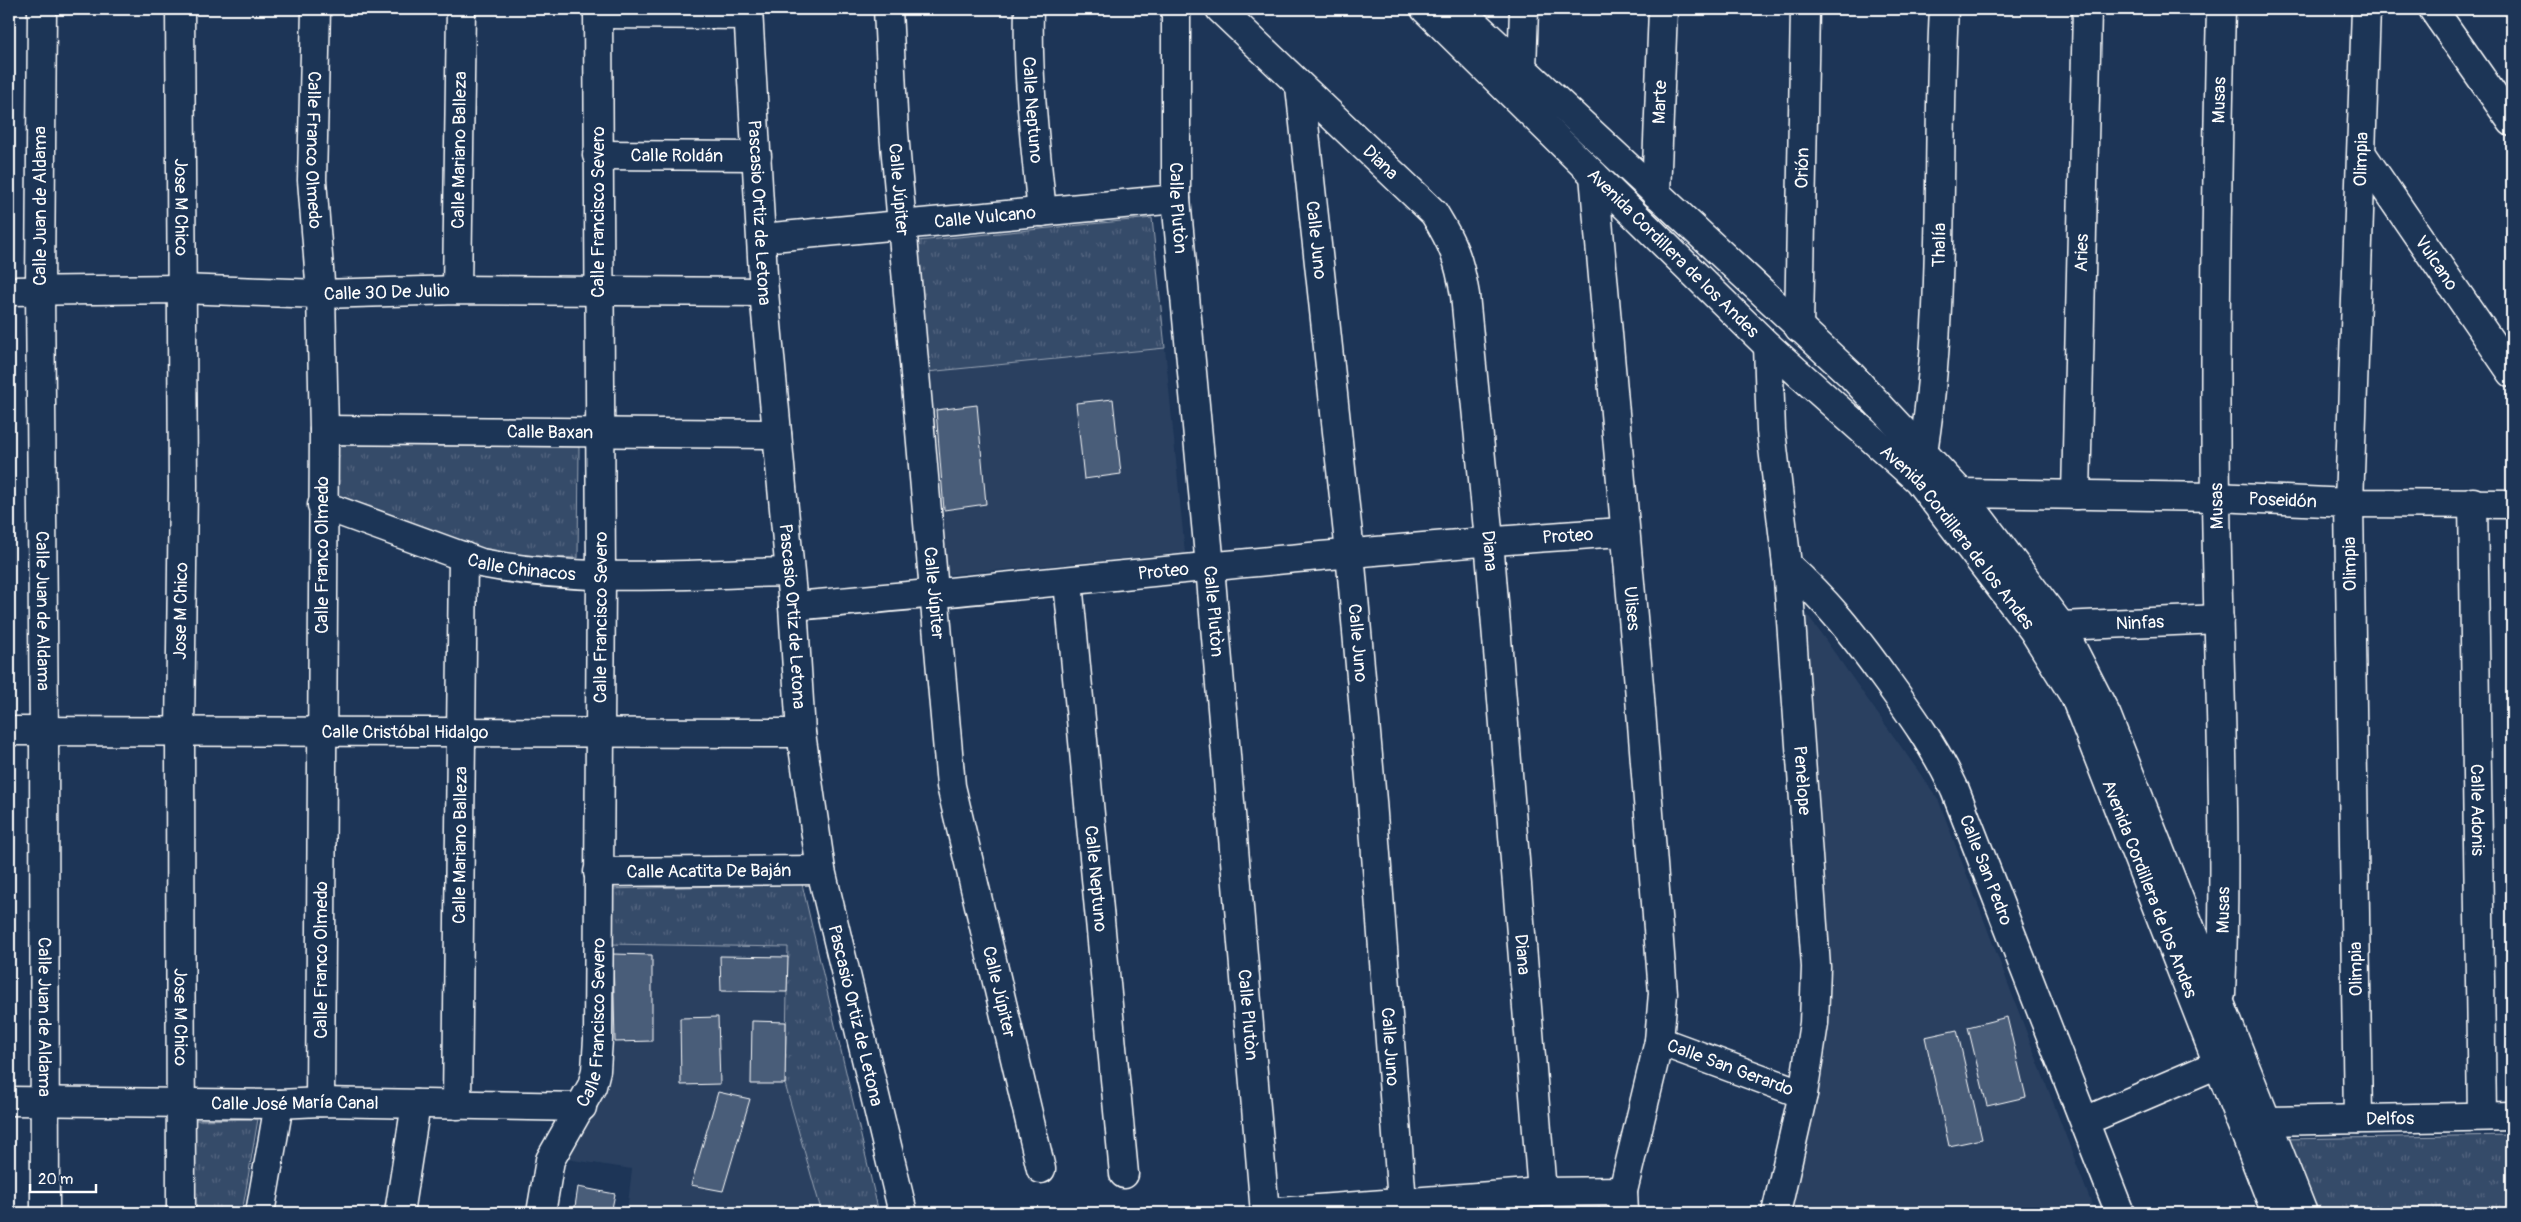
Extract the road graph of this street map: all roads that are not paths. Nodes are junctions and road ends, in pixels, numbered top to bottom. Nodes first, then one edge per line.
1 (42, 9) edge
2 (180, 9) edge
3 (316, 9) edge
4 (461, 9) edge
5 (888, 9) edge
6 (1029, 9) edge
7 (1176, 9) edge
8 (1220, 9) edge
9 (1425, 9) edge
10 (1459, 9) edge
11 (1524, 9) edge
12 (1663, 9) edge
13 (1804, 9) edge
14 (1944, 9) edge
15 (2087, 9) edge
16 (2221, 9) edge
17 (2366, 9) edge
18 (2433, 9) edge
19 (598, 11) edge
20 (748, 12) edge
21 (1522, 70) junction
22 (1300, 86) junction
23 (2512, 122) edge
24 (2362, 154) junction
25 (597, 155) junction
26 (757, 156) junction
27 (1594, 175) junction
28 (1656, 194) junction
29 (1176, 199) junction
30 (1042, 212) junction
31 (904, 226) junction
32 (762, 238) junction
33 (181, 289) junction
34 (457, 290) junction
35 (9, 291) edge
36 (40, 291) junction
37 (598, 292) junction
38 (764, 292) junction
39 (321, 294) junction
40 (1799, 328) junction
41 (1768, 346) junction
42 (2512, 373) edge
43 (324, 430) junction
44 (600, 434) junction
45 (777, 434) junction
46 (1923, 451) junction
47 (1926, 489) junction
48 (1961, 493) junction
49 (2076, 495) junction
50 (2216, 497) junction
51 (2350, 502) junction
52 (2473, 502) junction
53 (2512, 504) edge
54 (322, 505) junction
55 (1624, 532) junction
56 (1489, 540) junction
57 (1350, 553) junction
58 (463, 556) junction
59 (1787, 565) junction
60 (1210, 567) junction
61 (789, 572) junction
62 (601, 577) junction
63 (1068, 582) junction
64 (933, 594) junction
65 (793, 606) junction
66 (2218, 619) junction
67 (2061, 626) junction
68 (9, 731) edge
69 (44, 732) junction
70 (322, 732) junction
71 (599, 732) junction
72 (180, 733) junction
73 (460, 733) junction
74 (802, 733) junction
75 (821, 870) junction
76 (598, 872) junction
77 (2220, 1002) junction
78 (1659, 1041) junction
79 (2218, 1064) junction
80 (1802, 1094) junction
81 (9, 1101) edge
82 (46, 1102) junction
83 (320, 1102) junction
84 (182, 1103) junction
85 (280, 1104) junction
86 (416, 1104) junction
87 (457, 1105) junction
88 (582, 1107) junction
89 (2482, 1116) junction
90 (2512, 1116) edge
91 (2358, 1119) junction
92 (2085, 1121) junction
93 (2268, 1121) junction
94 (1041, 1169) dead end
95 (1124, 1174) dead end
96 (1542, 1192) junction
97 (1402, 1202) junction
98 (1624, 1202) edge
99 (45, 1213) edge
100 (181, 1213) edge
101 (260, 1213) edge
102 (399, 1213) edge
103 (540, 1213) edge
104 (903, 1213) edge
105 (1265, 1213) edge
106 (1776, 1213) edge
107 (2120, 1213) edge
108 (2276, 1213) edge
109 (2303, 1213) edge

1 - 36 street, Calle Juan de Aldama
2 - 33 street, Jose M Chico
3 - 39 street, Calle Franco Olmedo
4 - 34 street, Calle Mariano Balleza
5 - 31 street, Calle Júpiter
6 - 30 street, Calle Neptuno
7 - 29 street, Calle Plutòn
8 - 22 street, Diana
9 - 27 street, Avenida Cordillera de los Andes
10 - 21 street, Avenida Cordillera de los Andes
11 - 21 street
12 - 28 street, Marte
13 - 40 street, Orión
14 - 46 street, Thalía
15 - 49 street, Aries
16 - 50 street, Musas
17 - 24 street, Olimpia
18 - 23 street
19 - 20 street
19 - 25 street, Calle Francisco Severo
20 - 26 street, Pascasio Ortiz de Letona
21 - 28 street, Avenida Cordillera de los Andes
22 - 56 street, Diana
22 - 57 street, Calle Juno
24 - 42 street, Vulcano
24 - 51 street, Olimpia
25 - 26 street, Calle Roldán
25 - 37 street, Calle Francisco Severo
26 - 32 street, Pascasio Ortiz de Letona
27 - 41 street, Avenida Cordillera de los Andes
27 - 55 street, Ulises
28 - 40 street, Avenida Cordillera de los Andes
29 - 30 street, Calle Vulcano
29 - 60 street, Calle Plutòn
30 - 31 street, Calle Vulcano
31 - 32 street, Calle Vulcano
31 - 64 street, Calle Júpiter
32 - 38 street, Pascasio Ortiz de Letona
33 - 36 street, Calle 30 De Julio
33 - 39 street, Calle 30 De Julio
33 - 72 street, Jose M Chico
34 - 37 street, Calle 30 De Julio
34 - 39 street, Calle 30 De Julio
35 - 36 street, Calle 30 De Julio
36 - 69 street, Calle Juan de Aldama
37 - 38 street, Calle 30 De Julio
37 - 44 street, Calle Francisco Severo
38 - 45 street, Pascasio Ortiz de Letona
39 - 43 street, Calle Franco Olmedo
40 - 46 street, Avenida Cordillera de los Andes
41 - 47 street, Avenida Cordillera de los Andes
41 - 59 street, Penèlope
43 - 44 street, Calle Baxan
43 - 54 street, Calle Franco Olmedo
44 - 45 street, Calle Baxan
44 - 62 street, Calle Francisco Severo
45 - 61 street, Pascasio Ortiz de Letona
46 - 47 street, Thalía
46 - 48 street, Avenida Cordillera de los Andes
47 - 48 street, Poseidón
47 - 79 street, Avenida Cordillera de los Andes
48 - 49 street, Poseidón
48 - 67 street, Avenida Cordillera de los Andes
49 - 50 street, Poseidón
50 - 51 street, Poseidón
50 - 66 street, Musas
51 - 52 street, Poseidón
51 - 91 street, Olimpia
52 - 53 street, Poseidón
52 - 89 street, Calle Adonis
54 - 58 street, Calle Chinacos
54 - 70 street, Calle Franco Olmedo
55 - 56 street, Proteo
55 - 78 street, Ulises
56 - 57 street, Proteo
56 - 96 street, Diana
57 - 60 street, Proteo
57 - 97 street, Calle Juno
58 - 62 street, Calle Chinacos
58 - 73 street, Calle Mariano Balleza
59 - 80 street, Penèlope
59 - 92 street, Calle San Pedro
60 - 63 street, Proteo
60 - 105 street, Calle Plutòn
61 - 62 street, Calle Chinacos
61 - 65 street, Pascasio Ortiz de Letona
62 - 71 street, Calle Francisco Severo
63 - 64 street, Proteo
63 - 95 street, Calle Neptuno
64 - 65 street, Proteo
64 - 94 street, Calle Júpiter
65 - 74 street, Pascasio Ortiz de Letona
66 - 67 street, Ninfas
66 - 77 street, Musas
67 - 77 street, Avenida Cordillera de los Andes
68 - 69 street, Calle Cristóbal Hidalgo
69 - 72 street, Calle Cristóbal Hidalgo
69 - 82 street, Calle Juan de Aldama
70 - 72 street, Calle Cristóbal Hidalgo
70 - 73 street, Calle Cristóbal Hidalgo
70 - 83 street, Calle Franco Olmedo
71 - 73 street, Calle Cristóbal Hidalgo
71 - 74 street, Calle Cristóbal Hidalgo
71 - 76 street, Calle Francisco Severo
72 - 84 street, Jose M Chico
73 - 87 street, Calle Mariano Balleza
74 - 75 street, Pascasio Ortiz de Letona
75 - 76 street, Calle Acatita De Baján
75 - 104 street, Pascasio Ortiz de Letona
76 - 88 street, Calle Francisco Severo
77 - 93 street, Avenida Cordillera de los Andes
78 - 80 street, Calle San Gerardo
78 - 98 street, Ulises
79 - 92 street
79 - 108 street, Avenida Cordillera de los Andes
80 - 106 street, Penèlope
81 - 82 street, Calle José María Canal
82 - 84 street, Calle José María Canal
82 - 99 street, Calle Juan de Aldama
83 - 85 street, Calle José María Canal
83 - 86 street, Calle José María Canal
84 - 85 street, Calle José María Canal
84 - 100 street, Jose M Chico
85 - 101 street
86 - 87 street, Calle José María Canal
86 - 102 street
87 - 88 street, Calle José María Canal
88 - 103 street, Calle Francisco Severo
89 - 90 street, Delfos
89 - 91 street, Delfos
91 - 93 street, Delfos
92 - 107 street, Calle San Pedro
93 - 109 street, Avenida Cordillera de los Andes
96 - 97 street
96 - 98 street
97 - 105 street

